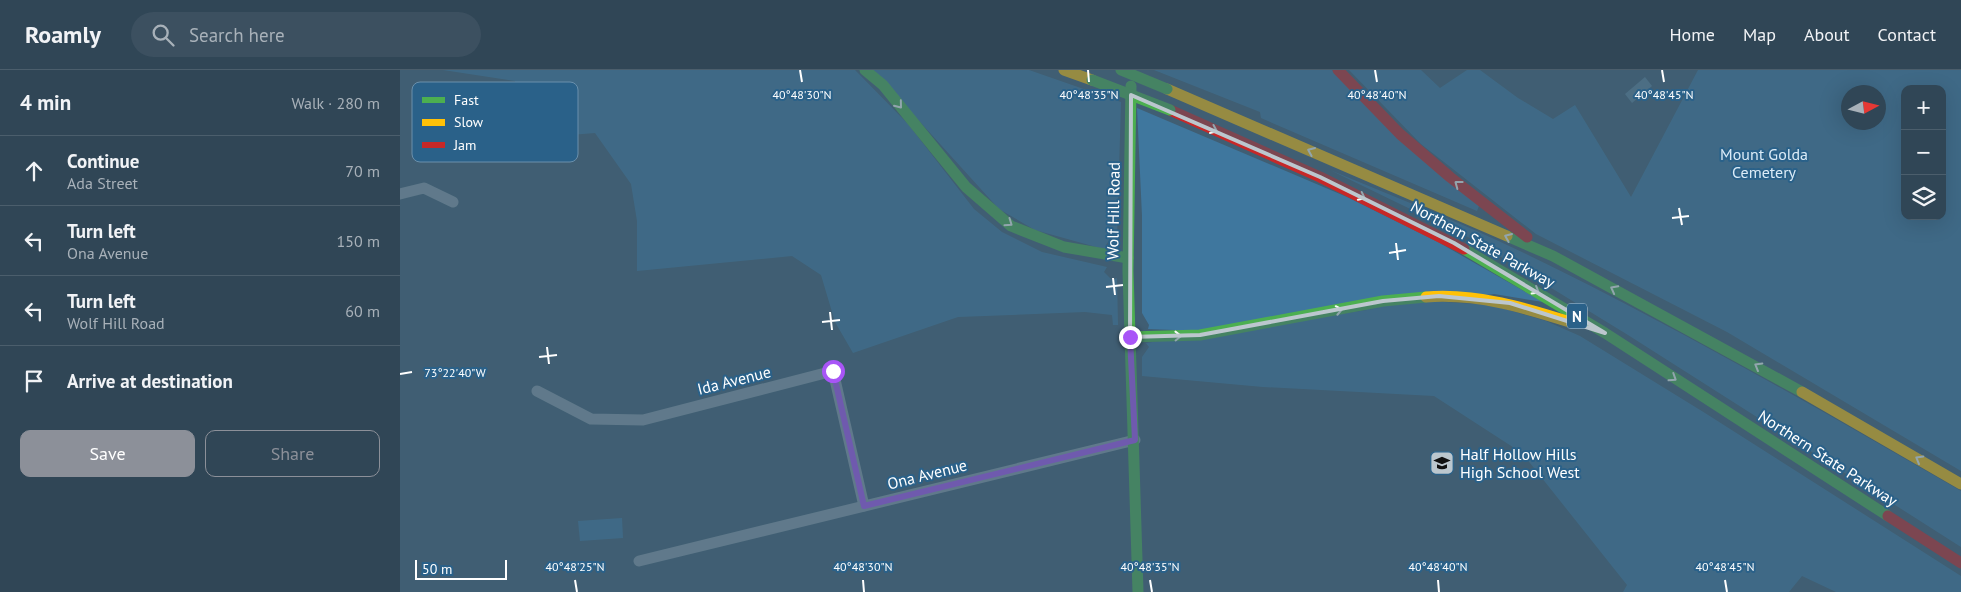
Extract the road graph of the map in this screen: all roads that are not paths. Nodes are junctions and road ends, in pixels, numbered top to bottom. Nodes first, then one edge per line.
1 (865, 70) edge
2 (1064, 70) edge
3 (1121, 70) edge
4 (1131, 70) edge
5 (1338, 70) edge
6 (400, 194) edge
7 (453, 202) dead end
8 (1553, 256) junction
9 (1128, 258) junction
10 (1606, 334) junction
11 (1130, 337) junction
12 (537, 391) dead end
13 (1135, 440) junction
14 (1961, 484) edge
15 (864, 506) junction
16 (639, 561) dead end
17 (1961, 563) edge
18 (1138, 592) edge

1 -> 9 main road
2 -> 10 main road, Northern State Parkway / N, bridge
8 -> 3 main road, Northern State Parkway, bridge
4 - 9 main road, Wolf Hill Road
8 -> 5 main road
6 - 7 street
14 -> 8 main road, Northern State Parkway
9 - 11 main road, Wolf Hill Road
11 -> 10 main road
10 -> 17 main road, Northern State Parkway / N
11 - 13 main road, Wolf Hill Road
12 - 15 street, Ida Avenue
13 - 15 street, Ona Avenue
13 - 18 main road, Wolf Hill Road
15 - 16 street, Ona Avenue

